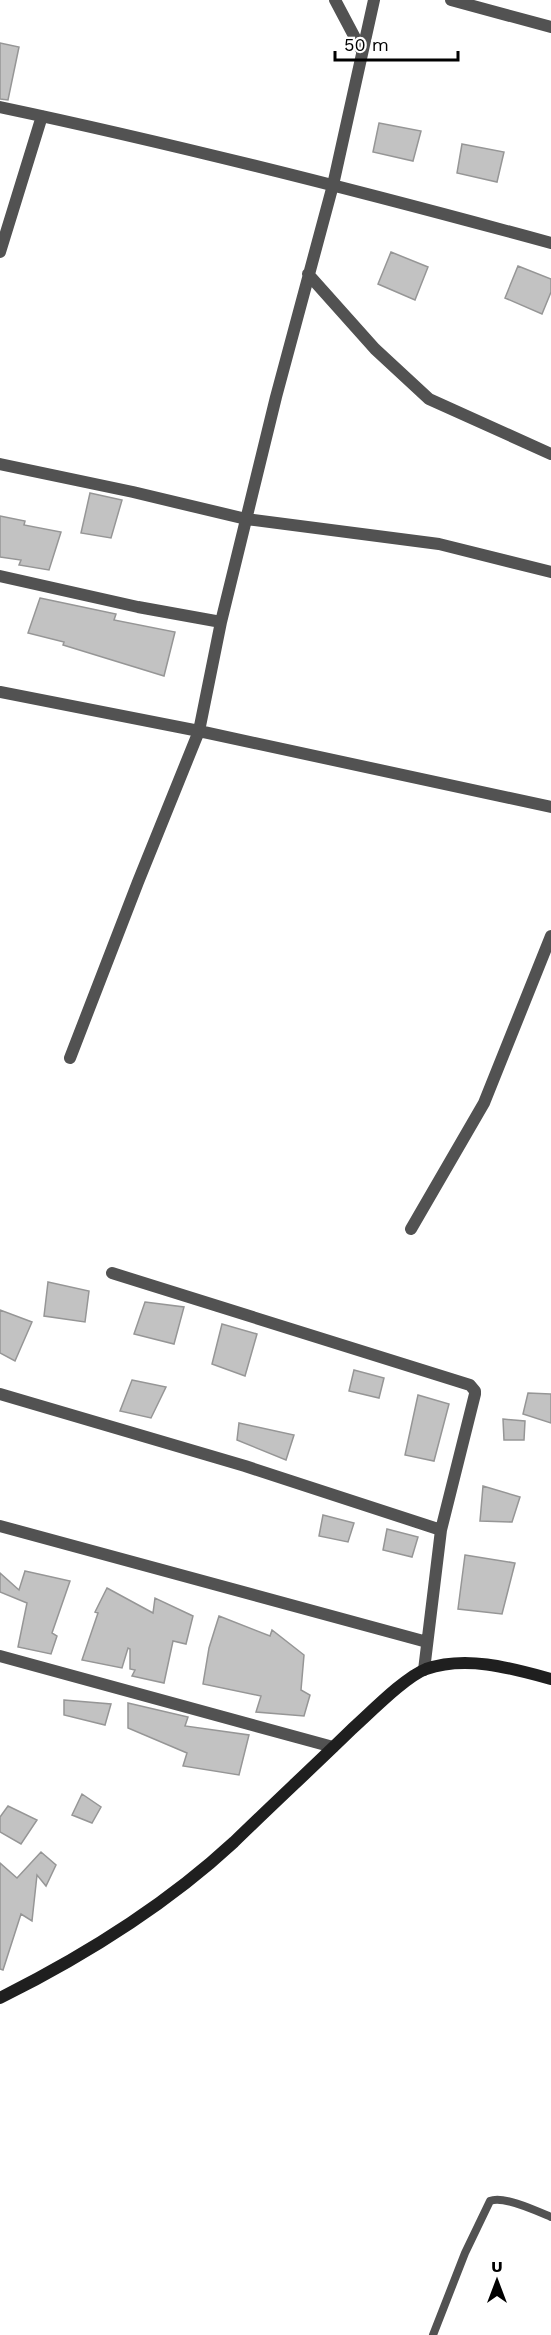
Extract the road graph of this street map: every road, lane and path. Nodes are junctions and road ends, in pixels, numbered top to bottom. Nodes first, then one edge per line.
1 (335, 0) edge
2 (374, 0) edge
3 (451, 0) edge
4 (551, 27) edge
5 (362, 51) junction
6 (0, 107) edge
7 (42, 116) junction
8 (333, 185) junction
9 (551, 243) edge
10 (0, 252) edge
11 (308, 274) junction
12 (551, 454) edge
13 (0, 464) edge
14 (246, 519) junction
15 (551, 573) edge
16 (0, 576) edge
17 (221, 622) junction
18 (0, 692) edge
19 (199, 731) junction
20 (551, 807) edge
21 (551, 936) edge
22 (70, 1058) dead end
23 (411, 1229) dead end
24 (112, 1273) dead end
25 (0, 1394) edge
26 (0, 1526) edge
27 (441, 1530) junction
28 (427, 1642) junction
29 (0, 1656) edge
30 (424, 1670) junction
31 (551, 1679) edge
32 (333, 1747) junction
33 (0, 1998) edge
34 (551, 2217) edge
35 (433, 2335) edge

1 - 5 street
2 - 5 street
3 - 4 street
5 - 8 street
6 - 7 street
7 - 8 street
7 - 10 street
8 - 9 street
8 - 11 street
11 - 12 street
11 - 14 street
13 - 14 street
14 - 15 street
14 - 17 street
16 - 17 street
17 - 19 street
18 - 19 street
19 - 20 street
19 - 22 street
21 - 23 street
24 - 27 street
25 - 27 street
26 - 28 street
27 - 28 street
28 - 30 street
29 - 32 street
30 - 31 main road
30 - 32 main road
32 - 33 main road
34 - 35 lane

